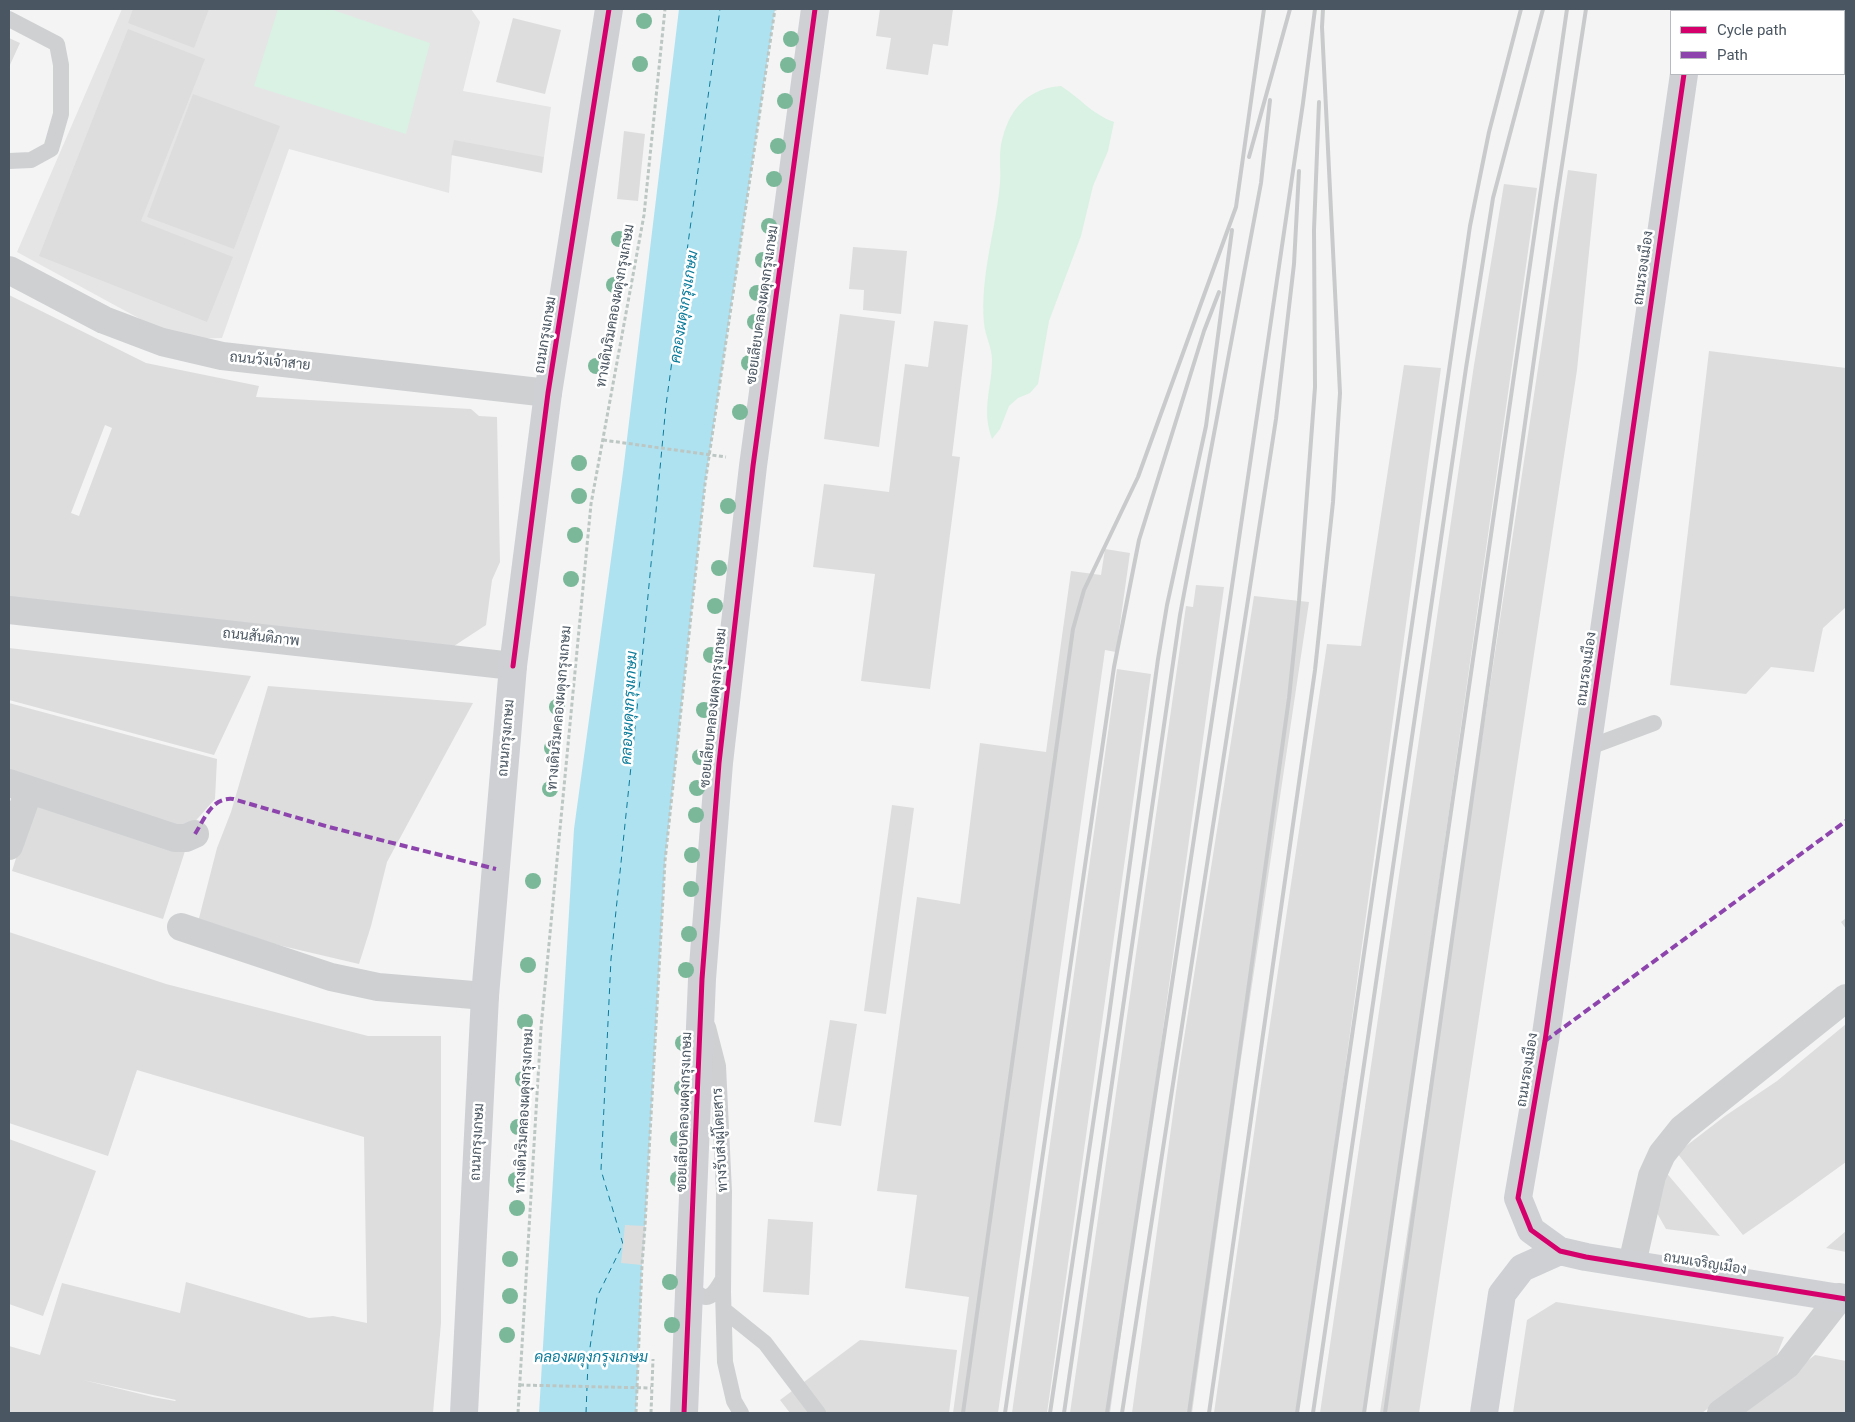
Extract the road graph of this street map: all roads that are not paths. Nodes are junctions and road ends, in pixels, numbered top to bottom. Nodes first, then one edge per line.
1 (609, 9) edge
2 (815, 9) edge
3 (9, 19) edge
4 (1684, 75) edge
5 (9, 161) edge
6 (9, 270) edge
7 (548, 393) junction
8 (9, 610) edge
9 (513, 666) junction
10 (1654, 723) dead end
11 (1587, 748) junction
12 (19, 786) edge
13 (195, 834) dead end
14 (9, 846) edge
15 (180, 928) dead end
16 (485, 996) junction
17 (1846, 998) edge
18 (701, 1003) junction
19 (1560, 1251) junction
20 (1632, 1264) junction
21 (723, 1279) junction
22 (689, 1285) junction
23 (1843, 1298) edge
24 (724, 1310) junction
25 (464, 1413) edge
26 (684, 1413) edge
27 (741, 1413) edge
28 (818, 1413) edge
29 (1484, 1413) edge
30 (1721, 1413) edge

1 - 7 street, ถนนกรุงเกษม
2 - 18 street, ซอยเลียบคลองผดุงกรุงเกษม
3 - 5 lane
4 - 11 street, ถนนรองเมือง
6 - 7 street, ถนนวังเจ้าสาย
7 - 9 street, ถนนกรุงเกษม
8 - 9 street, ถนนสันติภาพ
9 - 16 street, ถนนกรุงเกษม
10 - 11 lane
11 - 19 street, ถนนรองเมือง
12 - 13 street
12 - 14 street
15 - 16 street
16 - 25 street, ถนนกรุงเกษม
17 - 20 street
18 - 21 lane, ทางรับส่งผู้โดยสาร
18 - 22 street, ซอยเลียบคลองผดุงกรุงเกษม
19 - 20 street, ถนนเจริญเมือง
19 - 29 street
20 - 23 street, ถนนเจริญเมือง
21 - 22 lane
21 - 24 lane, ทางรับส่งผู้โดยสาร
22 - 26 street, ซอยเลียบคลองผดุงกรุงเกษม
23 - 30 street
24 - 27 lane, ทางรับส่งผู้โดยสาร
24 - 28 lane

